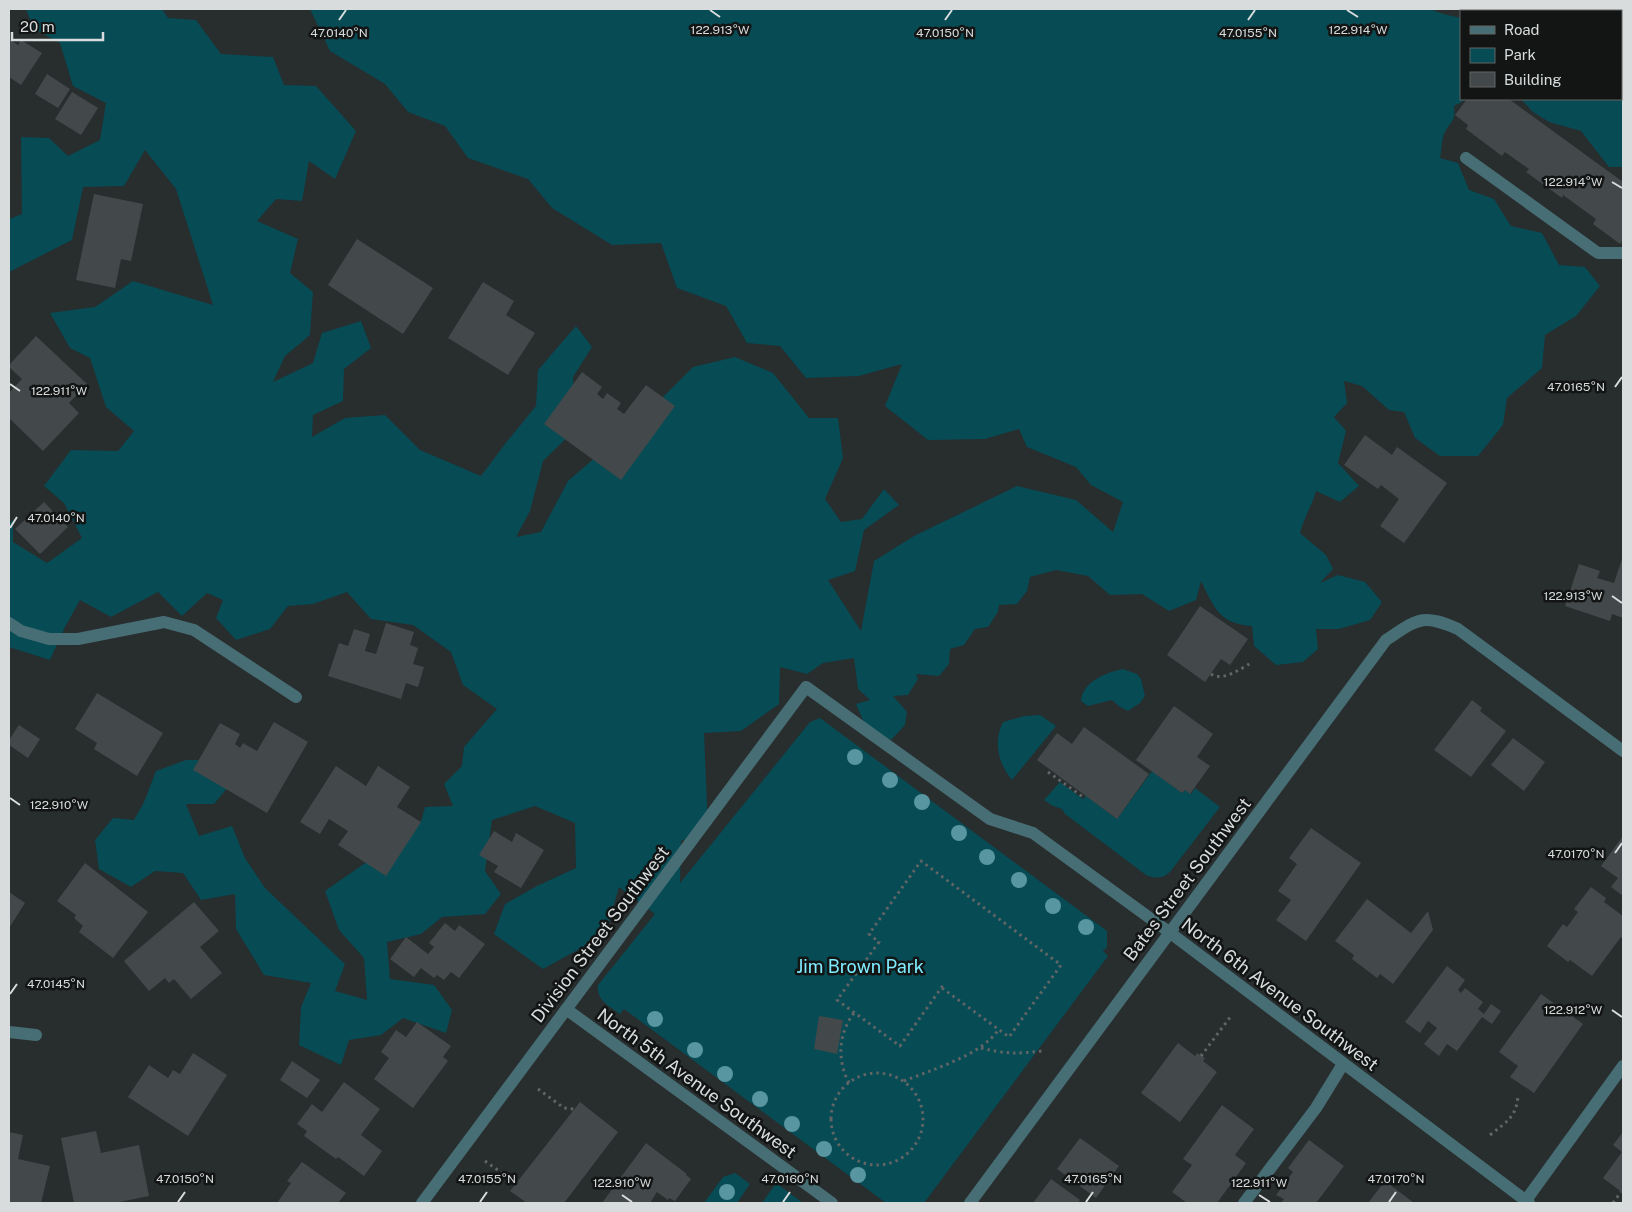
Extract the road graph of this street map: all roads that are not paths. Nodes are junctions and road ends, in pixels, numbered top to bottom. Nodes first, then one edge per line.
1 (1466, 158) dead end
2 (1623, 253) edge
3 (9, 623) edge
4 (806, 687) joint
5 (296, 697) dead end
6 (1623, 751) edge
7 (1169, 932) junction
8 (566, 1008) junction
9 (9, 1032) edge
10 (36, 1035) dead end
11 (1343, 1064) junction
12 (1623, 1066) edge
13 (1526, 1202) edge
14 (422, 1203) edge
15 (832, 1203) edge
16 (970, 1203) edge
17 (1244, 1203) edge

1 - 2 street
3 - 5 street
4 - 7 street, North 6th Avenue Southwest
4 - 8 street, Division Street Southwest
6 - 7 street, Bates Street Southwest
7 - 11 street, North 6th Avenue Southwest
7 - 16 street, Bates Street Southwest
8 - 14 street, Division Street Southwest
8 - 15 street, North 5th Avenue Southwest
9 - 10 street
11 - 13 street, North 6th Avenue Southwest
11 - 17 street
12 - 13 street

